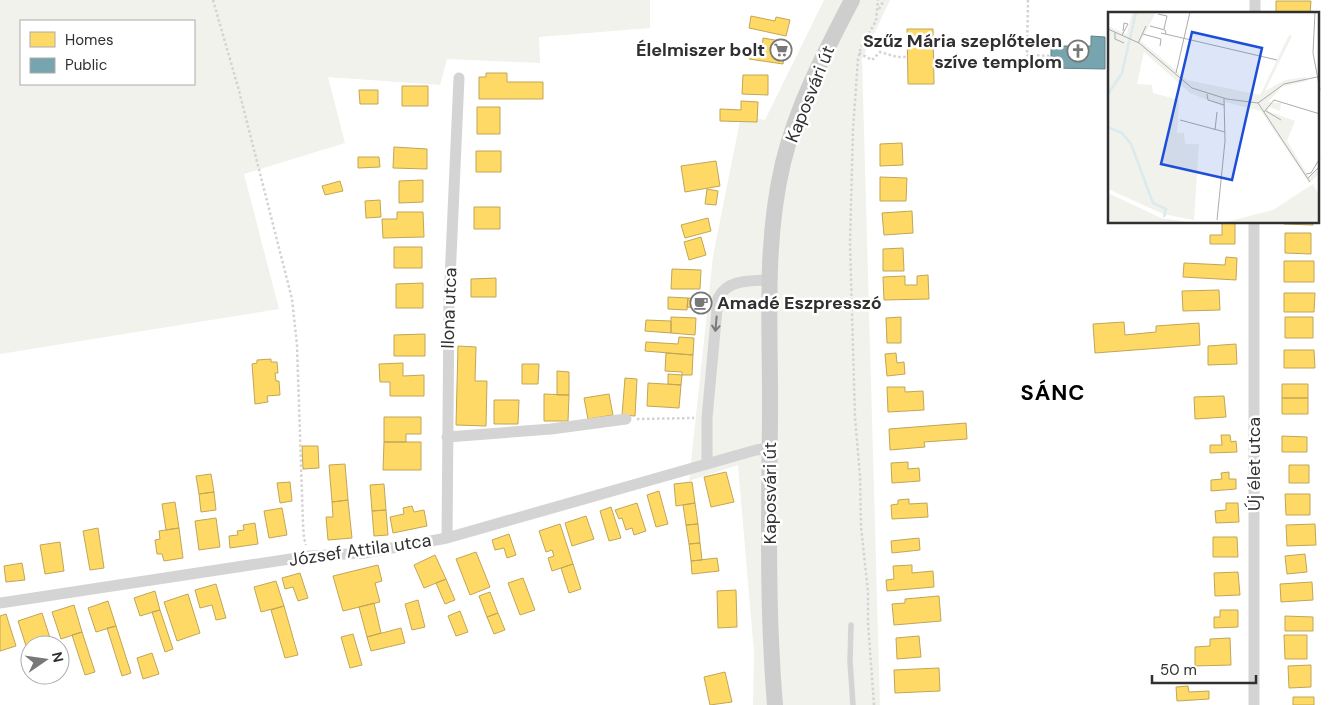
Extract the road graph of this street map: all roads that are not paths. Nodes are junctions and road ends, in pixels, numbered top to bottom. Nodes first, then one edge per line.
1 (852, 0) edge
2 (459, 78) dead end
3 (1254, 224) edge
4 (770, 280) junction
5 (626, 419) road end
6 (447, 438) junction
7 (770, 448) junction
8 (707, 464) junction
9 (447, 538) junction
10 (0, 603) edge
11 (851, 625) dead end
12 (775, 705) edge
13 (853, 705) edge
14 (1254, 705) edge

1 - 4 main road, Kaposvári út
2 - 6 street, Ilona utca
3 - 14 street, Új élet utca
4 - 7 main road, Kaposvári út
4 -> 8 street
5 - 6 street
6 - 9 street, Ilona utca
7 - 8 street, József Attila utca
7 - 12 main road, Kaposvári út
8 - 9 street, József Attila utca
9 - 10 street, József Attila utca
11 - 13 lane

